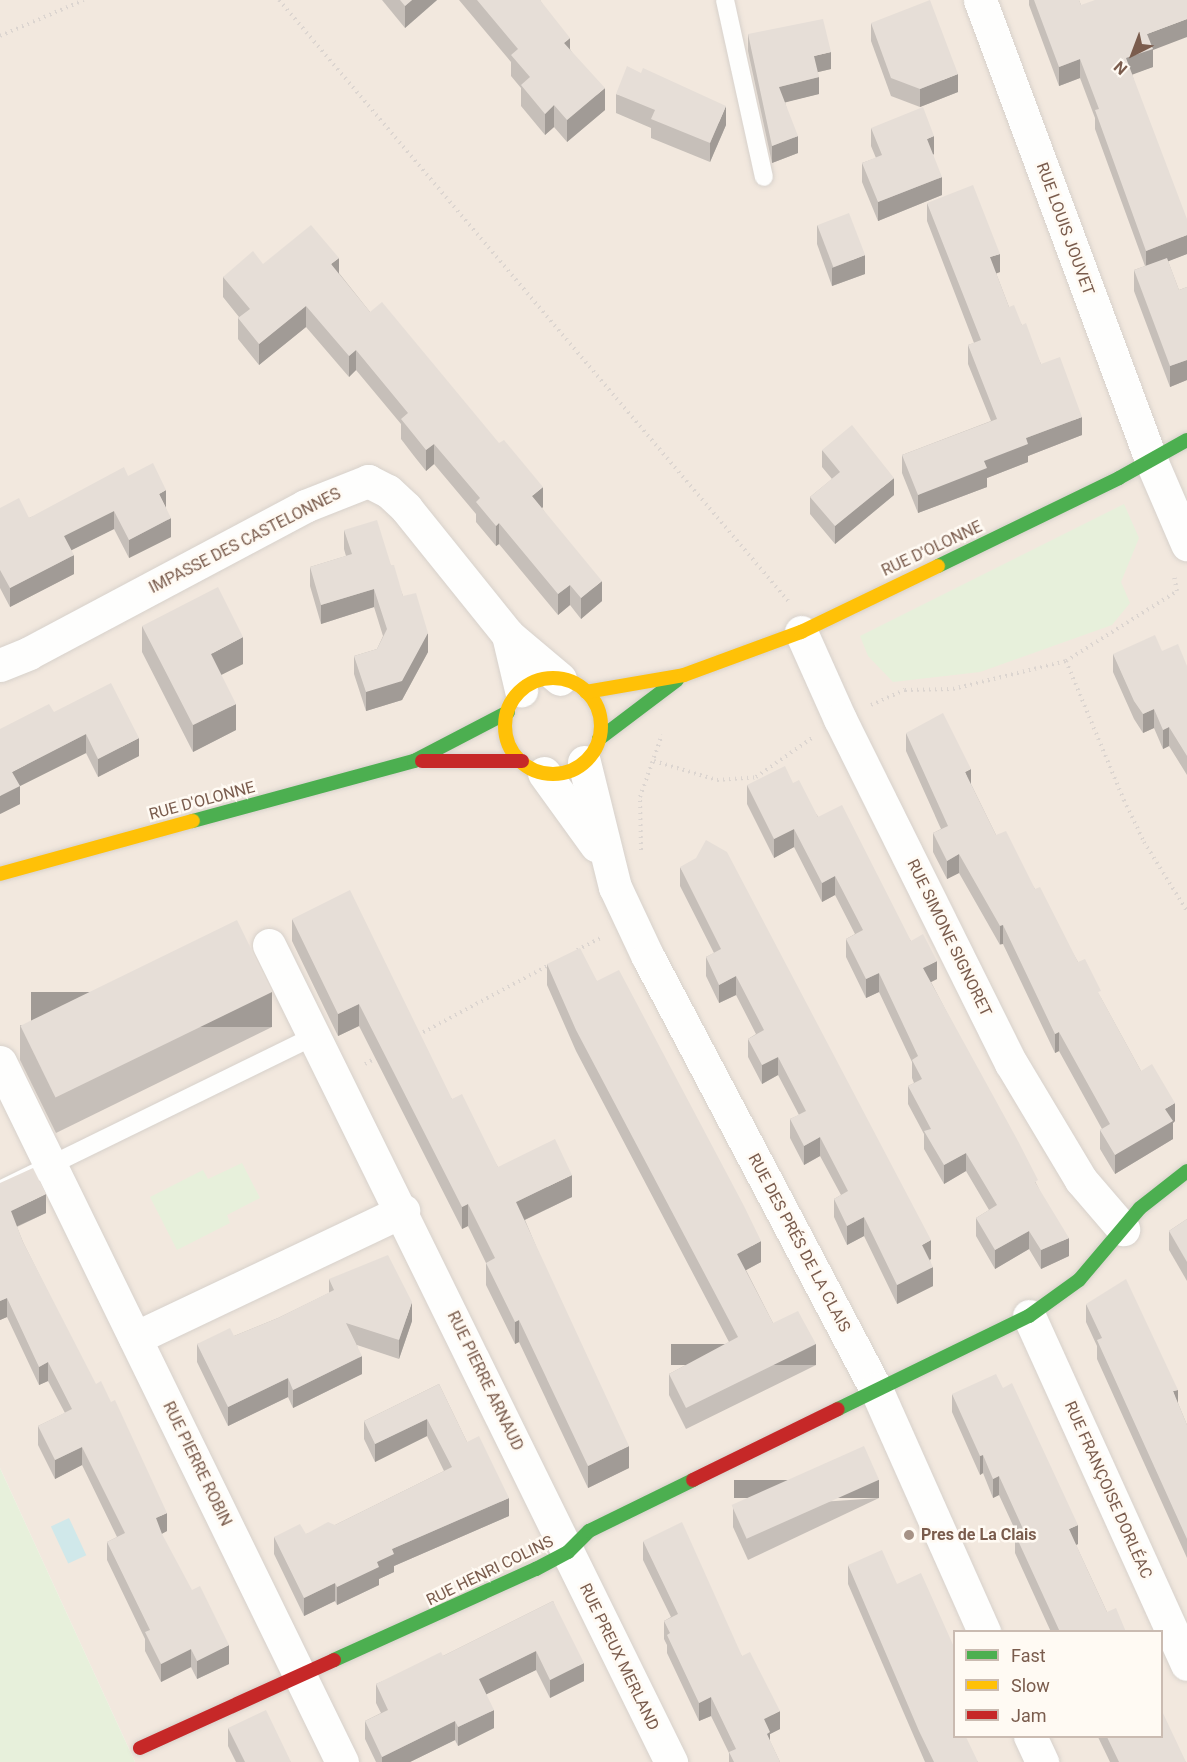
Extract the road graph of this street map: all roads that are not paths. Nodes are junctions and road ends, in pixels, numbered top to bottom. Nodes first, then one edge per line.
1 (725, 0) edge
2 (980, 0) edge
3 (764, 177) dead end
4 (1187, 440) edge
5 (1150, 458) junction
6 (1180, 558) edge
7 (801, 632) junction
8 (508, 635) junction
9 (0, 665) edge
10 (684, 675) junction
11 (573, 685) junction
12 (515, 701) junction
13 (592, 750) junction
14 (414, 761) junction
15 (533, 767) junction
16 (610, 873) junction
17 (0, 874) edge
18 (269, 945) dead end
19 (314, 1036) junction
20 (0, 1062) edge
21 (51, 1166) junction
22 (1187, 1171) edge
23 (0, 1190) edge
24 (403, 1211) junction
25 (1123, 1229) junction
26 (1029, 1316) junction
27 (135, 1338) junction
28 (876, 1389) junction
29 (568, 1552) junction
30 (983, 1630) edge
31 (1187, 1664) edge
32 (302, 1678) junction
33 (1030, 1738) edge
34 (140, 1748) dead end
35 (342, 1762) edge
36 (671, 1762) edge
37 (1042, 1762) edge

1 - 3 lane
2 - 5 street, RUE LOUIS JOUVET
4 - 5 street, RUE D'OLONNE
5 - 6 street, RUE LOUIS JOUVET
5 - 7 street, RUE D'OLONNE
7 - 10 street, RUE D'OLONNE
7 - 25 street, RUE SIMONE SIGNORET
8 - 9 street, IMPASSE DES CASTELONNES
8 - 11 street, IMPASSE DES CASTELONNES
8 - 12 street, IMPASSE DES CASTELONNES
10 - 11 street, RUE D'OLONNE
10 - 13 street, RUE D'OLONNE
11 - 12 street, RUE D'OLONNE
11 - 13 street
12 - 14 street, RUE D'OLONNE
12 - 15 street
13 - 15 street, RUE D'OLONNE
13 - 16 street, RUE DES PRÉS DE LA CLAIS
14 - 15 street, RUE D'OLONNE
14 - 17 street, RUE D'OLONNE
15 - 16 street, RUE DES PRÉS DE LA CLAIS
16 - 28 street, RUE DES PRÉS DE LA CLAIS
18 - 19 street, RUE PIERRE ARNAUD
19 - 21 lane
19 - 24 street, RUE PIERRE ARNAUD
20 - 21 street, RUE PIERRE ROBIN
21 - 23 lane
21 - 27 street, RUE PIERRE ROBIN
22 - 25 street, RUE HENRI COLINS
24 - 27 street
24 - 29 street, RUE PIERRE ARNAUD
25 - 26 street, RUE HENRI COLINS
26 - 28 street, RUE HENRI COLINS
26 - 31 street, RUE FRANÇOISE DORLÉAC
27 - 32 street, RUE PIERRE ROBIN
28 - 29 street, RUE HENRI COLINS
28 - 30 street, RUE DES PRÉS DE LA CLAIS
29 - 32 street, RUE HENRI COLINS
29 - 36 street, RUE PREUX MERLAND
32 - 34 street, RUE HENRI COLINS
32 - 35 street, RUE PIERRE ROBIN
33 - 37 street

